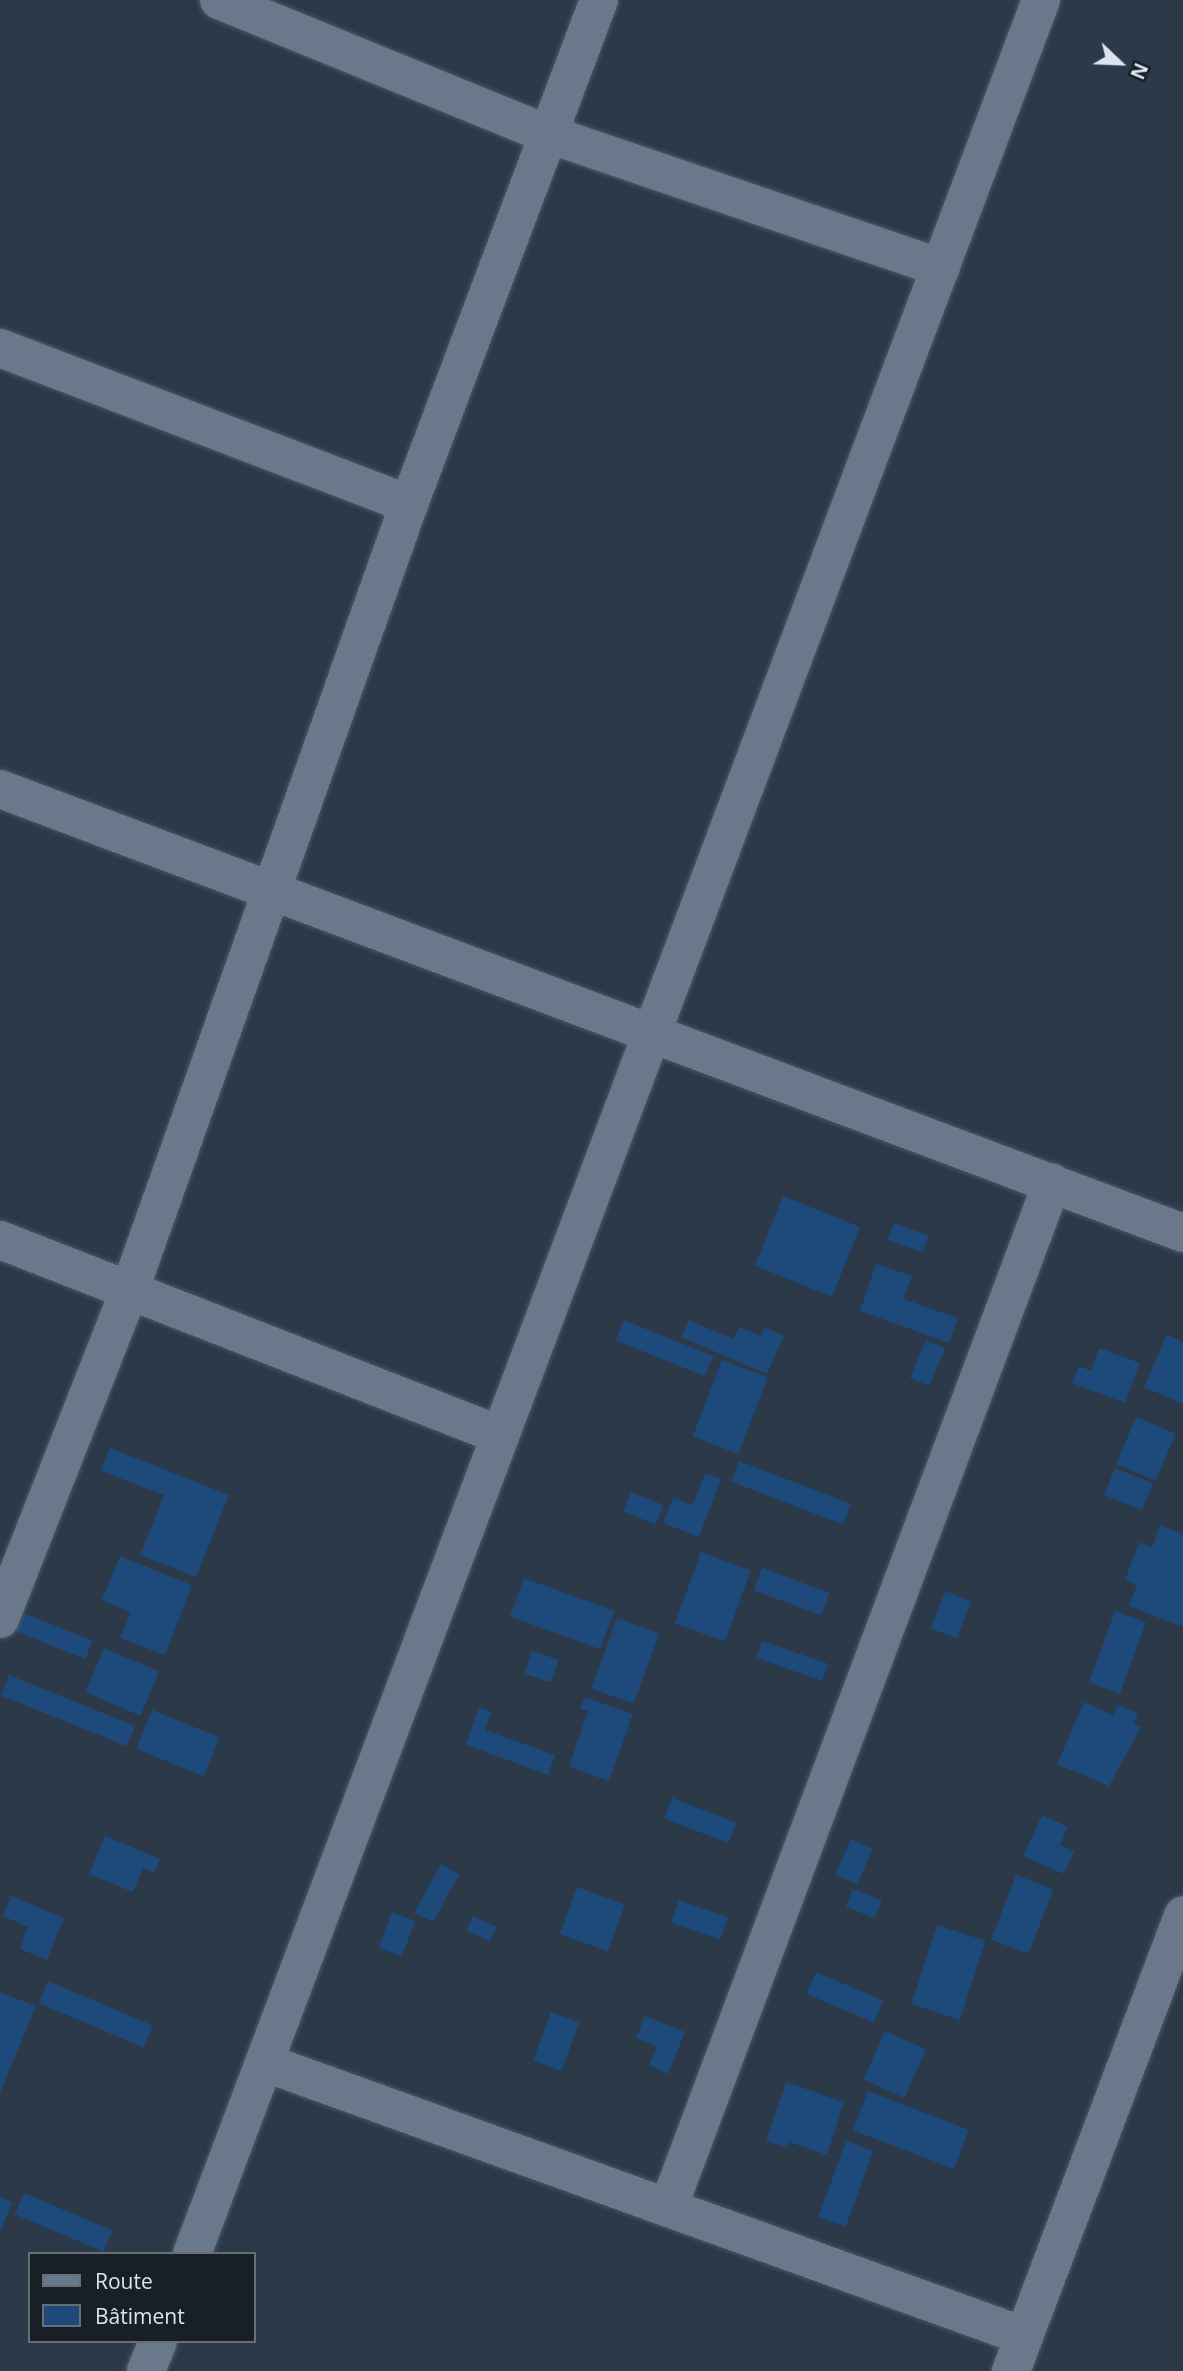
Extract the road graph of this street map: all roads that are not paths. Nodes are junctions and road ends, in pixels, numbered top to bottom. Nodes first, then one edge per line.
1 (219, 0) edge
2 (599, 0) edge
3 (1041, 0) edge
4 (548, 134) junction
5 (941, 268) junction
6 (0, 348) edge
7 (409, 504) junction
8 (0, 789) edge
9 (274, 890) junction
10 (655, 1032) junction
11 (1052, 1183) junction
12 (1183, 1233) edge
13 (0, 1240) edge
14 (129, 1292) junction
15 (500, 1435) junction
16 (0, 1619) edge
17 (1183, 1915) edge
18 (267, 2063) junction
19 (667, 2208) junction
20 (193, 2252) edge
21 (1024, 2336) junction
22 (157, 2343) edge
23 (146, 2371) edge
24 (1011, 2371) edge

1 - 4 street
2 - 4 street
3 - 5 street
4 - 5 street
4 - 7 street
5 - 10 street
6 - 7 street
7 - 9 street
8 - 9 street
9 - 10 street
9 - 14 street
10 - 11 street
10 - 15 street
11 - 12 street
11 - 19 street
13 - 14 street
14 - 15 street
14 - 16 street
15 - 18 street
17 - 21 street
18 - 19 street
18 - 20 street
19 - 21 street
21 - 24 street
22 - 23 street

